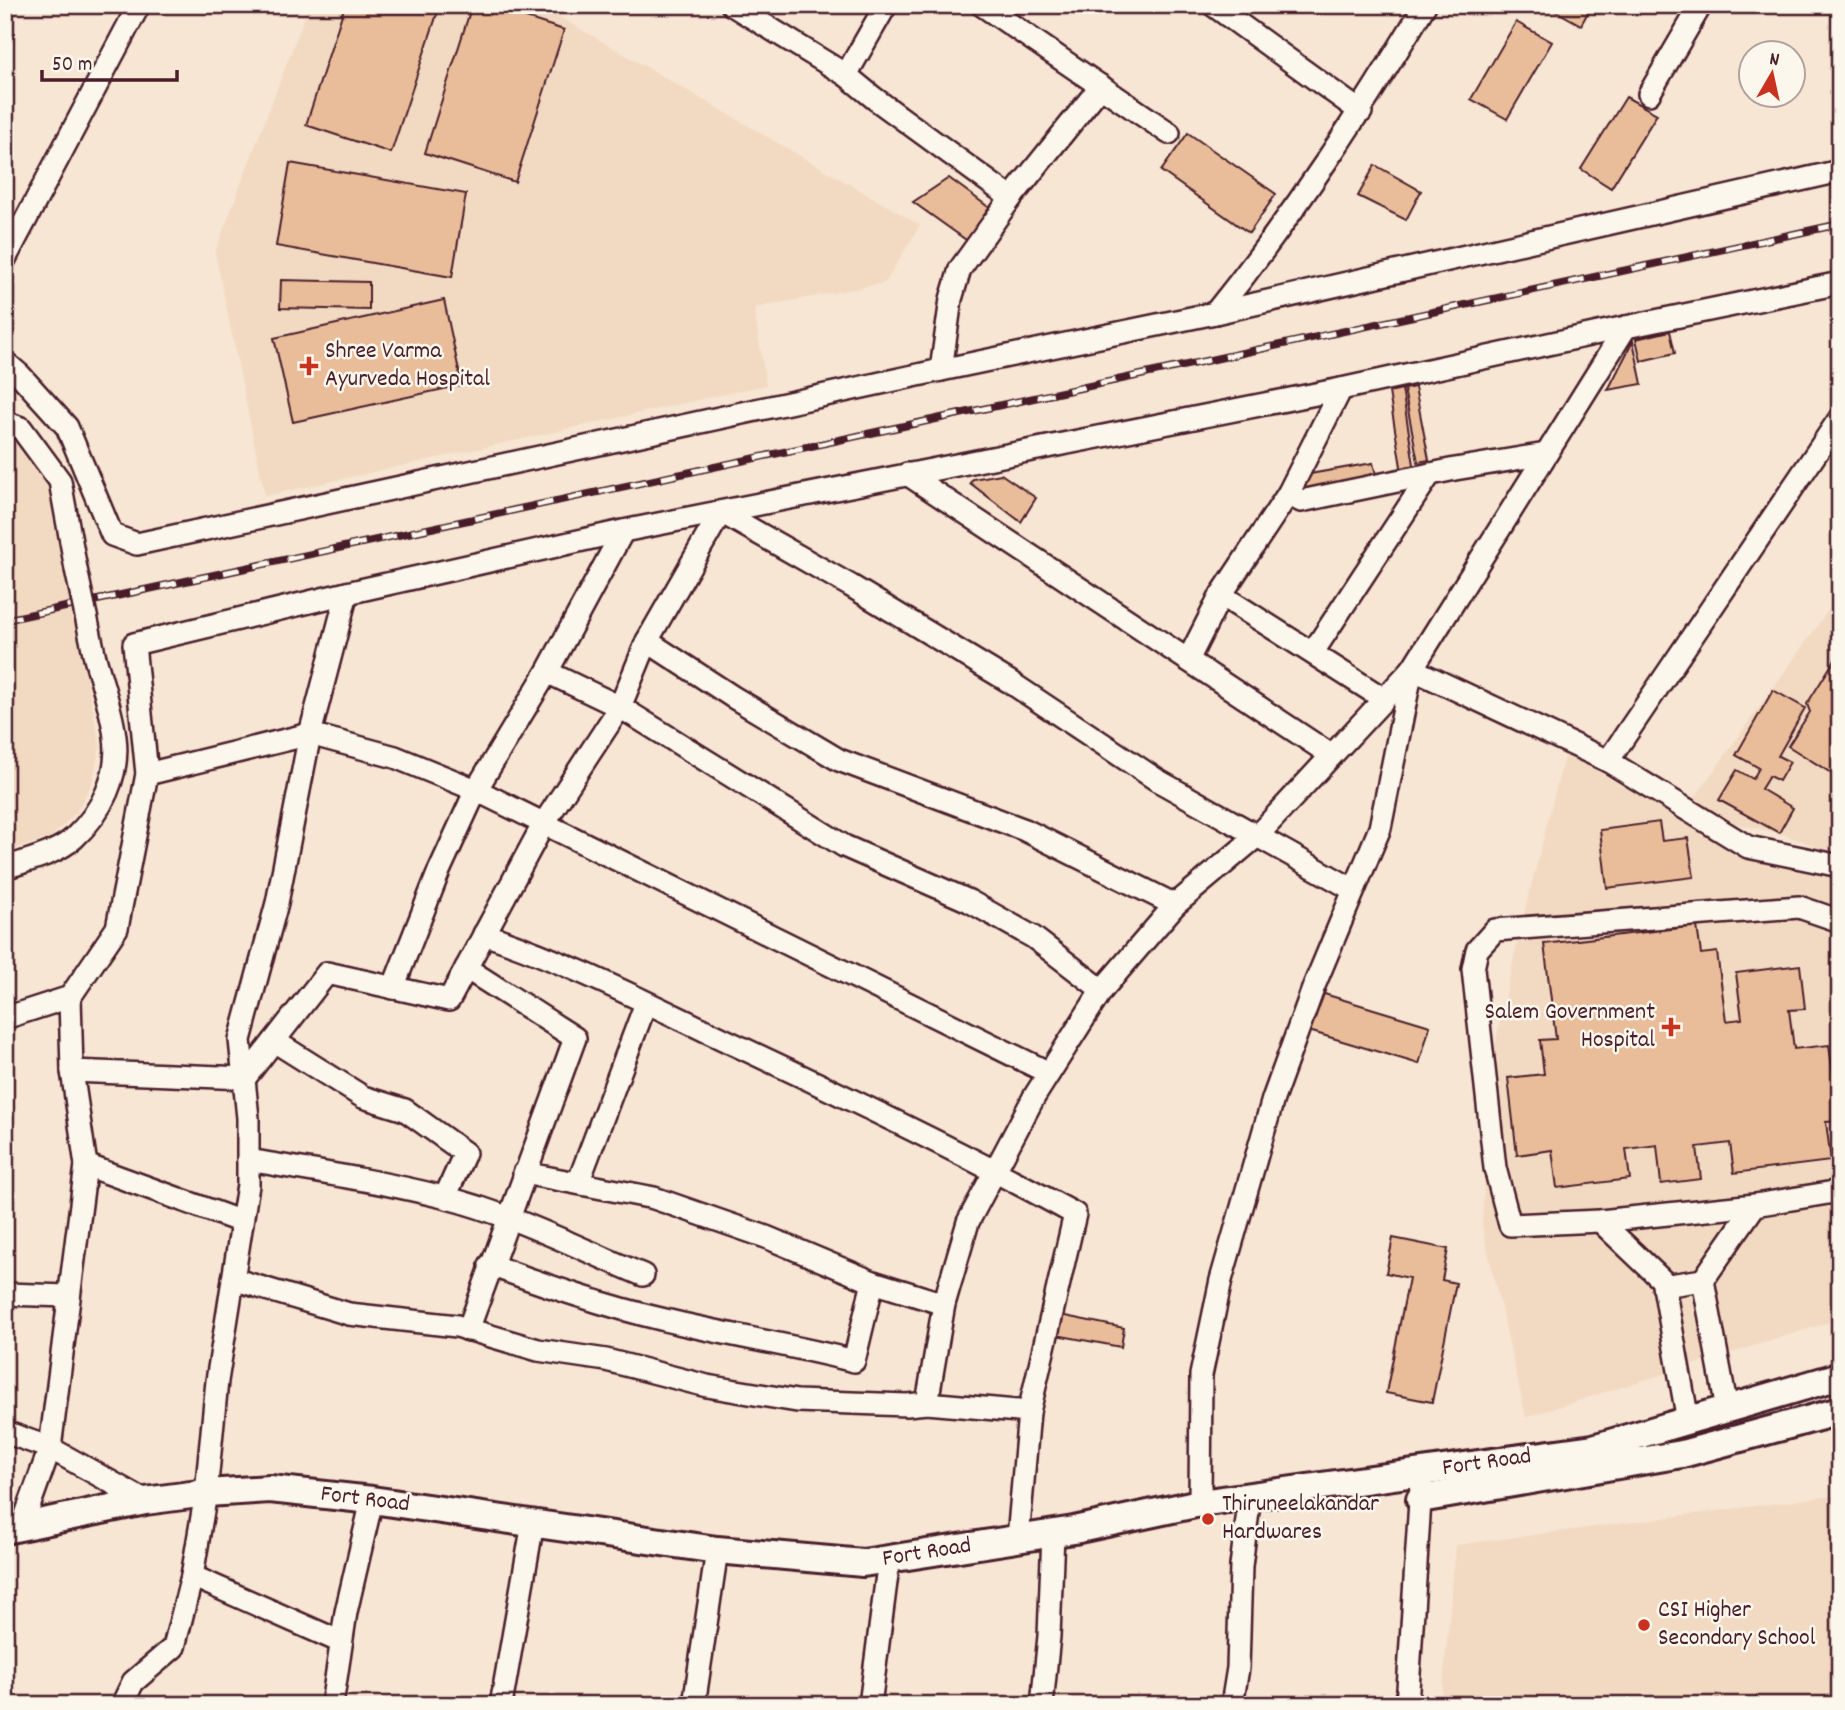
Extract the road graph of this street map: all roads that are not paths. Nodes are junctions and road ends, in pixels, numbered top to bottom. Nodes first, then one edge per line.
1 (139, 5) edge
2 (732, 5) edge
3 (886, 5) edge
4 (982, 5) edge
5 (1213, 5) edge
6 (1425, 5) edge
7 (1701, 5) edge
8 (846, 75) junction
9 (1101, 86) junction
10 (1649, 94) dead end
11 (1361, 112) junction
12 (1169, 133) dead end
13 (1840, 172) edge
14 (1011, 198) junction
15 (5, 259) edge
16 (1840, 284) edge
17 (1215, 313) junction
18 (1626, 327) junction
19 (5, 362) edge
20 (941, 370) junction
21 (1341, 390) junction
22 (1840, 418) edge
23 (5, 422) edge
24 (1546, 454) junction
25 (907, 474) junction
26 (1430, 474) junction
27 (1288, 494) junction
28 (721, 512) junction
29 (623, 531) junction
30 (347, 593) junction
31 (1222, 595) junction
32 (647, 641) junction
33 (1313, 652) junction
34 (1188, 660) junction
35 (1412, 669) junction
36 (547, 672) junction
37 (1384, 699) junction
38 (620, 707) junction
39 (310, 734) junction
40 (1331, 755) junction
41 (1608, 761) junction
42 (147, 775) junction
43 (476, 790) junction
44 (544, 823) junction
45 (1257, 835) junction
46 (1840, 866) edge
47 (5, 868) edge
48 (1354, 890) junction
49 (1175, 905) junction
50 (1840, 922) edge
51 (484, 934) junction
52 (466, 968) junction
53 (393, 988) junction
54 (1102, 990) junction
55 (70, 997) junction
56 (646, 1003) junction
57 (7, 1023) edge
58 (274, 1041) junction
59 (72, 1071) junction
60 (1049, 1073) junction
61 (245, 1078) junction
62 (248, 1160) junction
63 (86, 1165) junction
64 (995, 1170) junction
65 (524, 1173) junction
66 (579, 1183) junction
67 (1840, 1191) edge
68 (445, 1197) junction
69 (1755, 1205) junction
70 (507, 1219) junction
71 (1600, 1221) junction
72 (242, 1222) junction
73 (490, 1265) junction
74 (643, 1275) dead end
75 (233, 1279) junction
76 (1703, 1280) junction
77 (873, 1282) junction
78 (1664, 1286) junction
79 (5, 1294) edge
80 (68, 1296) junction
81 (944, 1304) junction
82 (468, 1330) junction
83 (1840, 1376) edge
84 (927, 1403) junction
85 (1727, 1409) junction
86 (1840, 1411) edge
87 (1029, 1412) junction
88 (1688, 1421) junction
89 (5, 1432) edge
90 (50, 1448) junction
91 (1422, 1472) junction
92 (206, 1493) junction
93 (1251, 1496) junction
94 (1420, 1499) junction
95 (372, 1500) junction
96 (145, 1501) junction
97 (1200, 1503) junction
98 (533, 1523) junction
99 (14, 1528) edge
100 (1053, 1533) junction
101 (1018, 1539) junction
102 (717, 1550) junction
103 (890, 1559) junction
104 (192, 1576) junction
105 (341, 1642) junction
106 (122, 1705) edge
107 (331, 1705) edge
108 (501, 1705) edge
109 (694, 1705) edge
110 (870, 1705) edge
111 (1042, 1705) edge
112 (1232, 1705) edge
113 (1407, 1705) edge

1 - 15 street
2 - 8 street
3 - 8 street
4 - 9 street
5 - 11 street
6 - 11 street
7 - 10 street
8 - 14 street
9 - 12 street
9 - 14 street
11 - 17 street
13 - 17 street
14 - 20 street
16 - 18 street
17 - 20 street
18 - 21 street
18 - 24 street
19 - 20 street
21 - 25 street
21 - 27 street
22 - 41 street
23 - 47 street, bridge
24 - 26 street
24 - 35 street
25 - 28 street
25 - 34 street
26 - 27 street
26 - 33 street
27 - 31 street
28 - 29 street
28 - 32 street
28 - 45 street
29 - 30 street
29 - 36 street
30 - 39 street
30 - 42 street
31 - 33 street
31 - 34 street
32 - 38 street
32 - 49 street
33 - 37 street
34 - 40 street
35 - 37 street
35 - 41 street
35 - 48 street
36 - 38 street
36 - 43 street
37 - 40 street
38 - 44 street
38 - 54 street
39 - 42 street
39 - 43 street
39 - 61 street
40 - 45 street
41 - 46 street
42 - 55 street
43 - 44 street
43 - 53 street
44 - 51 street
44 - 60 street
45 - 48 street
45 - 49 street
48 - 97 street
49 - 54 street
50 - 71 street
51 - 52 street
51 - 56 street
52 - 53 street
52 - 65 street
53 - 58 street
54 - 60 street
55 - 57 street
55 - 59 street
56 - 64 street
56 - 66 street
58 - 61 street
58 - 68 street
59 - 61 street
59 - 63 street
60 - 64 street
61 - 62 street
62 - 68 street
62 - 72 street
63 - 72 street
63 - 80 street
64 - 81 street
64 - 87 street
65 - 66 street
65 - 70 street
66 - 77 street
67 - 69 street
68 - 70 street
69 - 71 street
69 - 76 street
70 - 73 street
70 - 74 street
71 - 78 street
72 - 75 street
73 - 77 street
73 - 82 street
75 - 82 street
75 - 92 street
76 - 78 street
76 - 85 street
77 - 81 street
78 - 88 street
79 - 80 street
80 - 90 street
81 - 84 street
82 - 84 street
83 - 85 main road, Fort Road
84 - 87 street
85 - 88 main road, Fort Road
86 - 94 main road
87 - 101 street
88 - 91 main road, Fort Road
89 - 90 street
90 - 96 street
90 - 99 street
91 - 93 main road, Fort Road
91 - 94 street
92 - 95 main road, Fort Road
92 - 96 main road, Fort Road
92 - 104 street
93 - 97 main road, Fort Road
93 - 112 street
94 - 113 street
95 - 98 main road, Fort Road
95 - 105 street
96 - 99 main road, Fort Road
97 - 100 main road, Fort Road
98 - 102 main road, Fort Road
98 - 108 street
100 - 101 main road, Fort Road
100 - 111 street
101 - 103 main road, Fort Road
102 - 103 main road, Fort Road
102 - 109 street
103 - 110 street
104 - 105 street
104 - 106 street
105 - 107 street

